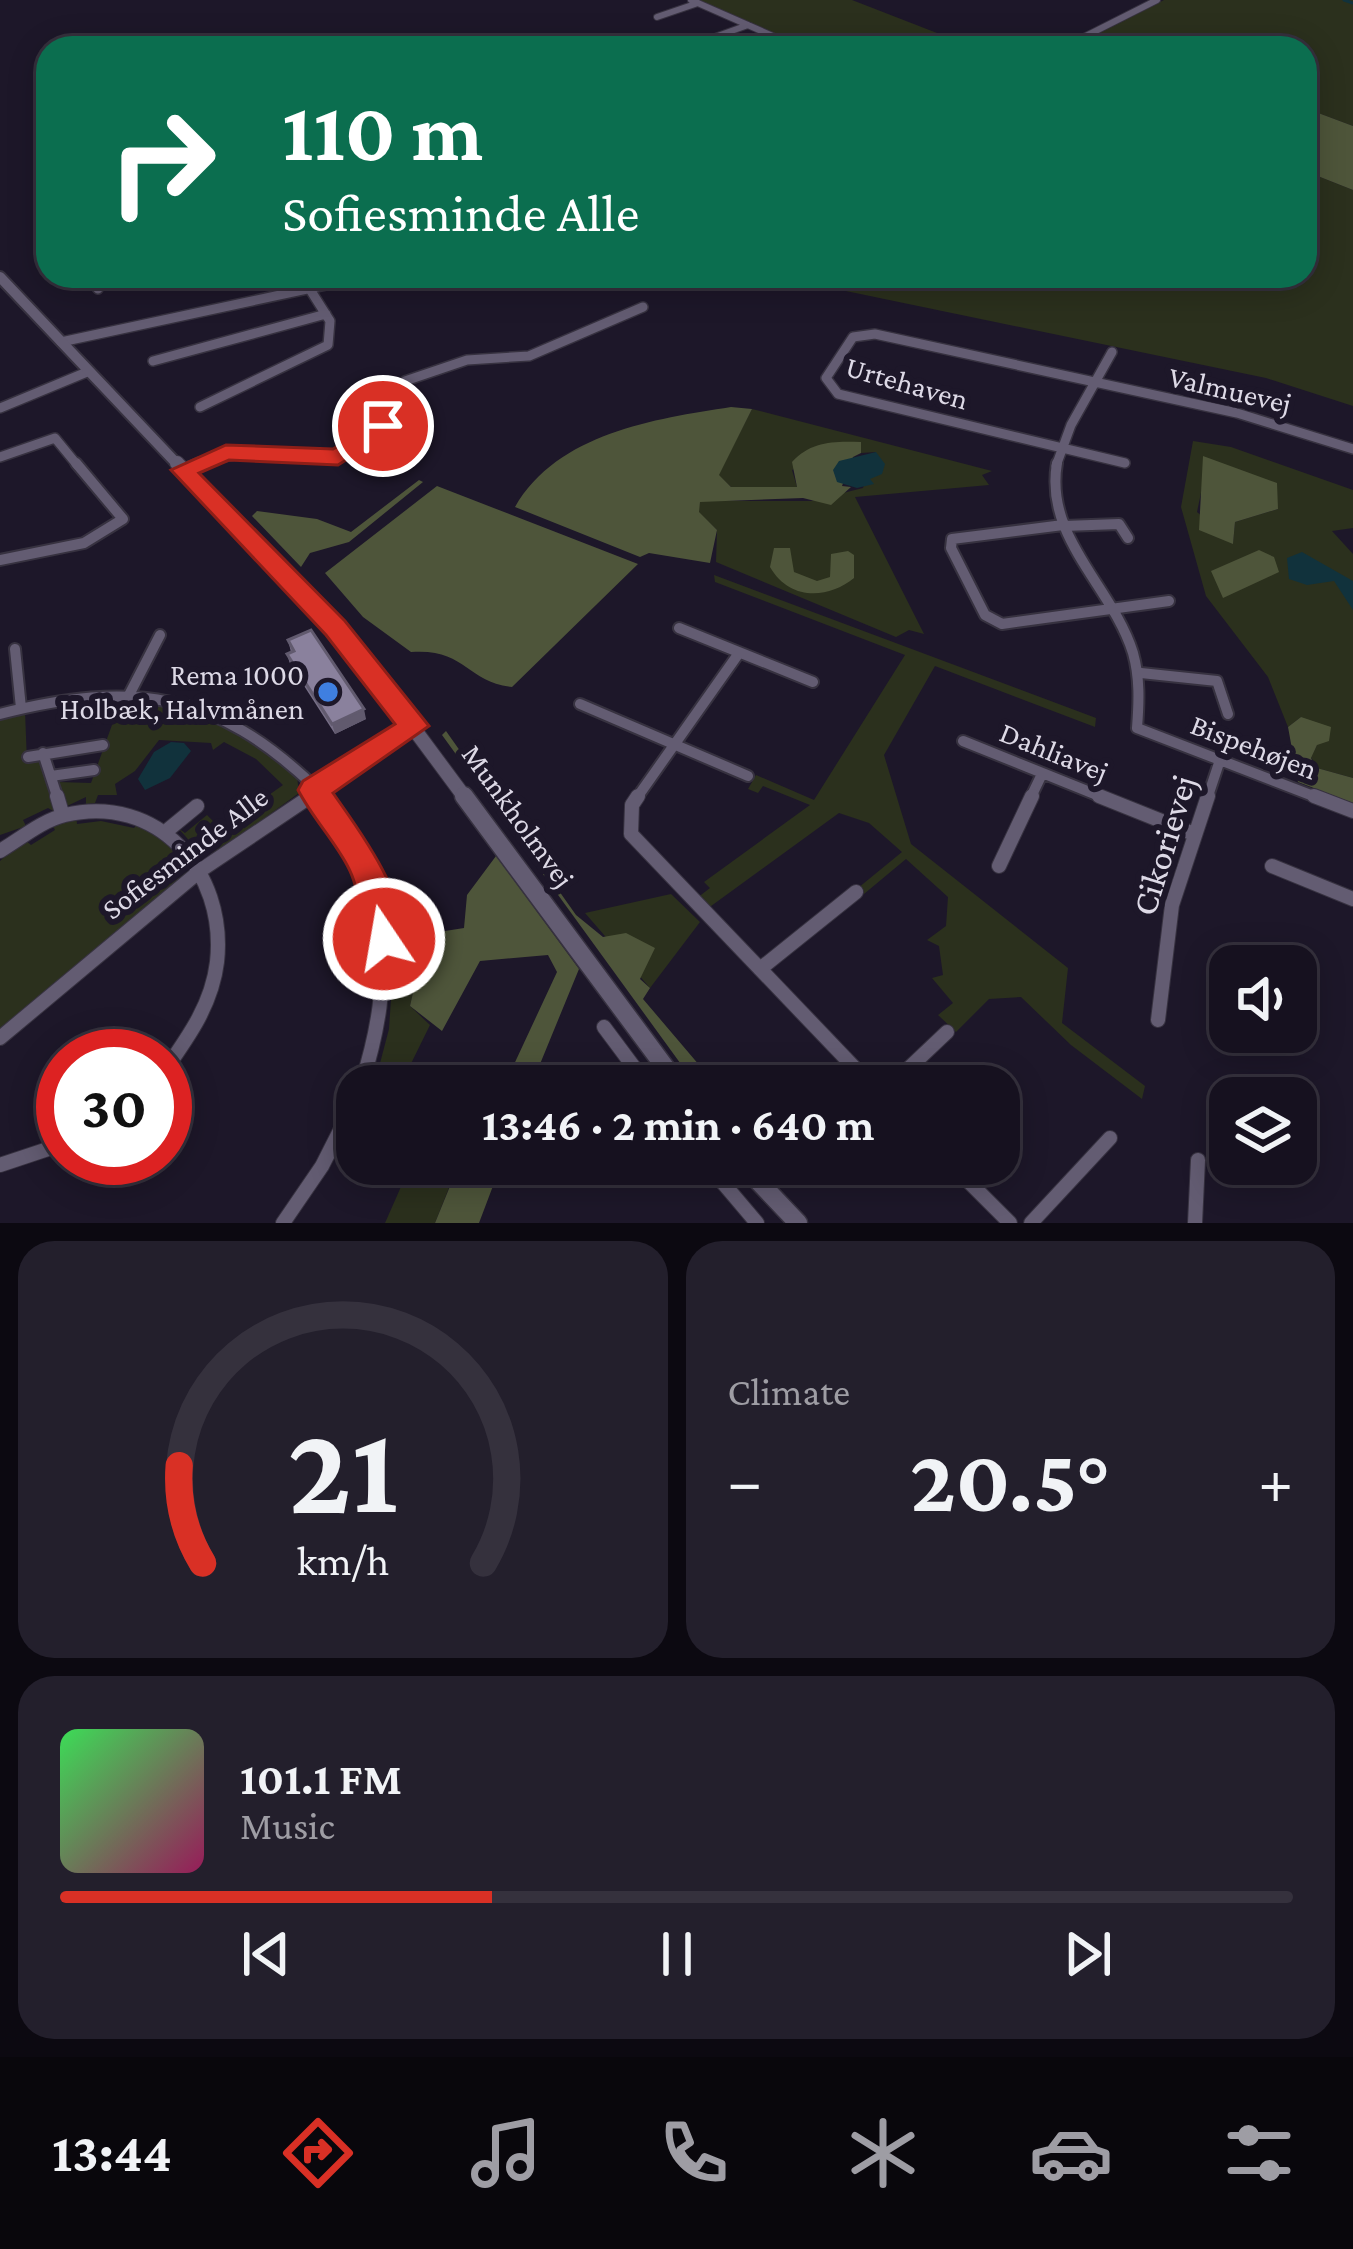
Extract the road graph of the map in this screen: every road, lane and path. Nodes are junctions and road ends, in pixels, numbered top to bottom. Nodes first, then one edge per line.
1 (1157, 0) edge
2 (694, 2) edge
3 (657, 17) dead end
4 (748, 25) junction
5 (718, 36) edge
6 (773, 36) edge
7 (1086, 36) edge
8 (0, 278) edge
9 (322, 288) edge
10 (311, 291) junction
11 (643, 307) dead end
12 (326, 314) junction
13 (61, 343) junction
14 (1112, 352) dead end
15 (153, 361) dead end
16 (87, 372) junction
17 (1095, 386) junction
18 (201, 407) dead end
19 (0, 408) edge
20 (1061, 449) junction
21 (1353, 449) edge
22 (0, 457) edge
23 (1125, 463) dead end
24 (183, 470) junction
25 (1064, 526) junction
26 (1128, 538) dead end
27 (0, 560) edge
28 (1168, 601) dead end
29 (1115, 610) junction
30 (679, 628) dead end
31 (160, 635) dead end
32 (15, 649) dead end
33 (740, 652) junction
34 (1142, 673) junction
35 (813, 682) dead end
36 (128, 695) junction
37 (580, 704) dead end
38 (21, 708) junction
39 (0, 714) edge
40 (1228, 714) dead end
41 (414, 726) junction
42 (963, 741) dead end
43 (674, 745) junction
44 (103, 746) dead end
45 (43, 753) junction
46 (28, 757) dead end
47 (1220, 760) junction
48 (94, 770) dead end
49 (1042, 773) junction
50 (51, 776) junction
51 (748, 776) dead end
52 (315, 789) junction
53 (197, 806) dead end
54 (1353, 811) edge
55 (62, 813) junction
56 (170, 829) junction
57 (1194, 834) junction
58 (0, 850) edge
59 (1000, 866) dead end
60 (1273, 866) dead end
61 (201, 870) junction
62 (856, 892) dead end
63 (1353, 899) edge
64 (760, 969) junction
65 (1158, 1020) dead end
66 (604, 1027) dead end
67 (947, 1032) dead end
68 (192, 1033) edge
69 (0, 1038) edge
70 (367, 1065) edge
71 (632, 1065) edge
72 (664, 1065) edge
73 (852, 1065) edge
74 (912, 1065) edge
75 (336, 1138) edge
76 (1110, 1138) dead end
77 (36, 1153) edge
78 (1198, 1160) dead end
79 (0, 1166) edge
80 (724, 1185) edge
81 (762, 1185) edge
82 (971, 1185) edge
83 (283, 1223) edge
84 (757, 1223) edge
85 (798, 1223) edge
86 (1010, 1223) edge
87 (1031, 1223) edge
88 (1195, 1223) edge

1 - 7 street
2 - 3 street
2 - 4 street
4 - 5 street
4 - 6 street
8 - 13 street, Munkholmvej
9 - 10 street
10 - 12 street
10 - 13 street
11 - 24 street
12 - 15 street
12 - 18 street
13 - 16 street, Munkholmvej
14 - 17 street
16 - 19 street
16 - 24 street, Munkholmvej
17 - 20 street
17 - 20 street, Urtehaven
17 - 21 street, Valmuevej
20 - 23 street
20 - 25 street
22 - 27 street
24 - 41 street, Munkholmvej
25 - 26 street
25 - 29 street
25 - 29 street
28 - 29 street
29 - 34 street
30 - 33 street
31 - 36 street
32 - 38 street
33 - 35 street
33 - 43 street
34 - 40 street
34 - 47 street, Bispehøjen
36 - 38 street
36 - 52 street
37 - 43 street
38 - 39 street
41 - 52 street, Sofiesminde Alle
41 - 72 street, Munkholmvej
42 - 49 street, Dahliavej
43 - 51 street
43 - 64 street
44 - 45 street
45 - 46 street
45 - 50 street
47 - 54 street, Bispehøjen
47 - 57 street, Cikorievej
48 - 50 street
49 - 57 street, Dahliavej
49 - 59 street
50 - 55 street
52 - 61 street, Sofiesminde Alle
52 - 70 street
53 - 56 street
55 - 56 street
55 - 58 street
56 - 61 street
57 - 65 street, Cikorievej
60 - 63 street
61 - 68 street
61 - 69 street, Sofiesminde Alle
62 - 64 street
64 - 73 street
66 - 71 street
67 - 74 street
75 - 83 street
76 - 87 street
77 - 79 street
78 - 88 street
80 - 84 street
81 - 85 street
82 - 86 street

